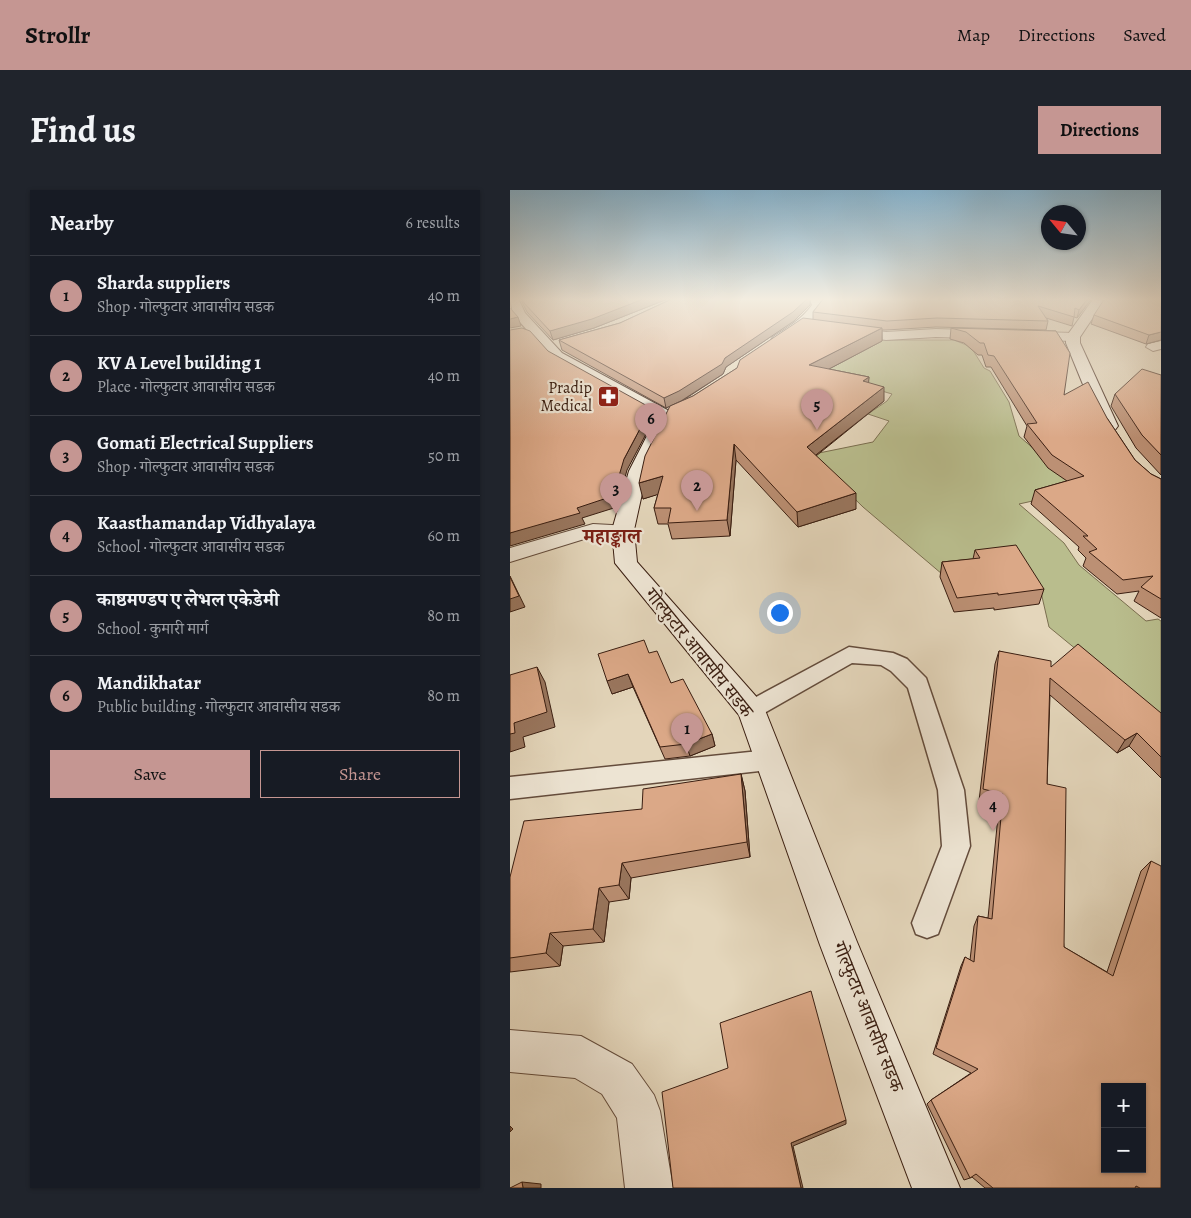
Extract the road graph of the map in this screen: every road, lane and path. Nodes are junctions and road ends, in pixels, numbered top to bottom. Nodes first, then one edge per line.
1 (545, 345) edge
2 (564, 345) edge
3 (772, 345) edge
4 (1074, 345) edge
5 (548, 348) junction
6 (764, 350) edge
7 (680, 409) edge
8 (665, 416) junction
9 (1119, 441) edge
10 (623, 530) junction
11 (510, 556) edge
12 (751, 710) junction
13 (770, 760) junction
14 (510, 788) edge
15 (927, 923) dead end
16 (510, 1051) edge
17 (649, 1188) edge
18 (936, 1188) edge

1 - 5 street
2 - 5 street
3 - 6 street
4 - 9 street
5 - 8 street
7 - 8 street
8 - 10 street, गोल्फुटार आवासीय सडक
10 - 11 street
10 - 12 street, गोल्फुटार आवासीय सडक
12 - 13 street, गोल्फुटार आवासीय सडक
12 - 15 lane
13 - 14 lane
13 - 18 street, गोल्फुटार आवासीय सडक
16 - 17 street

